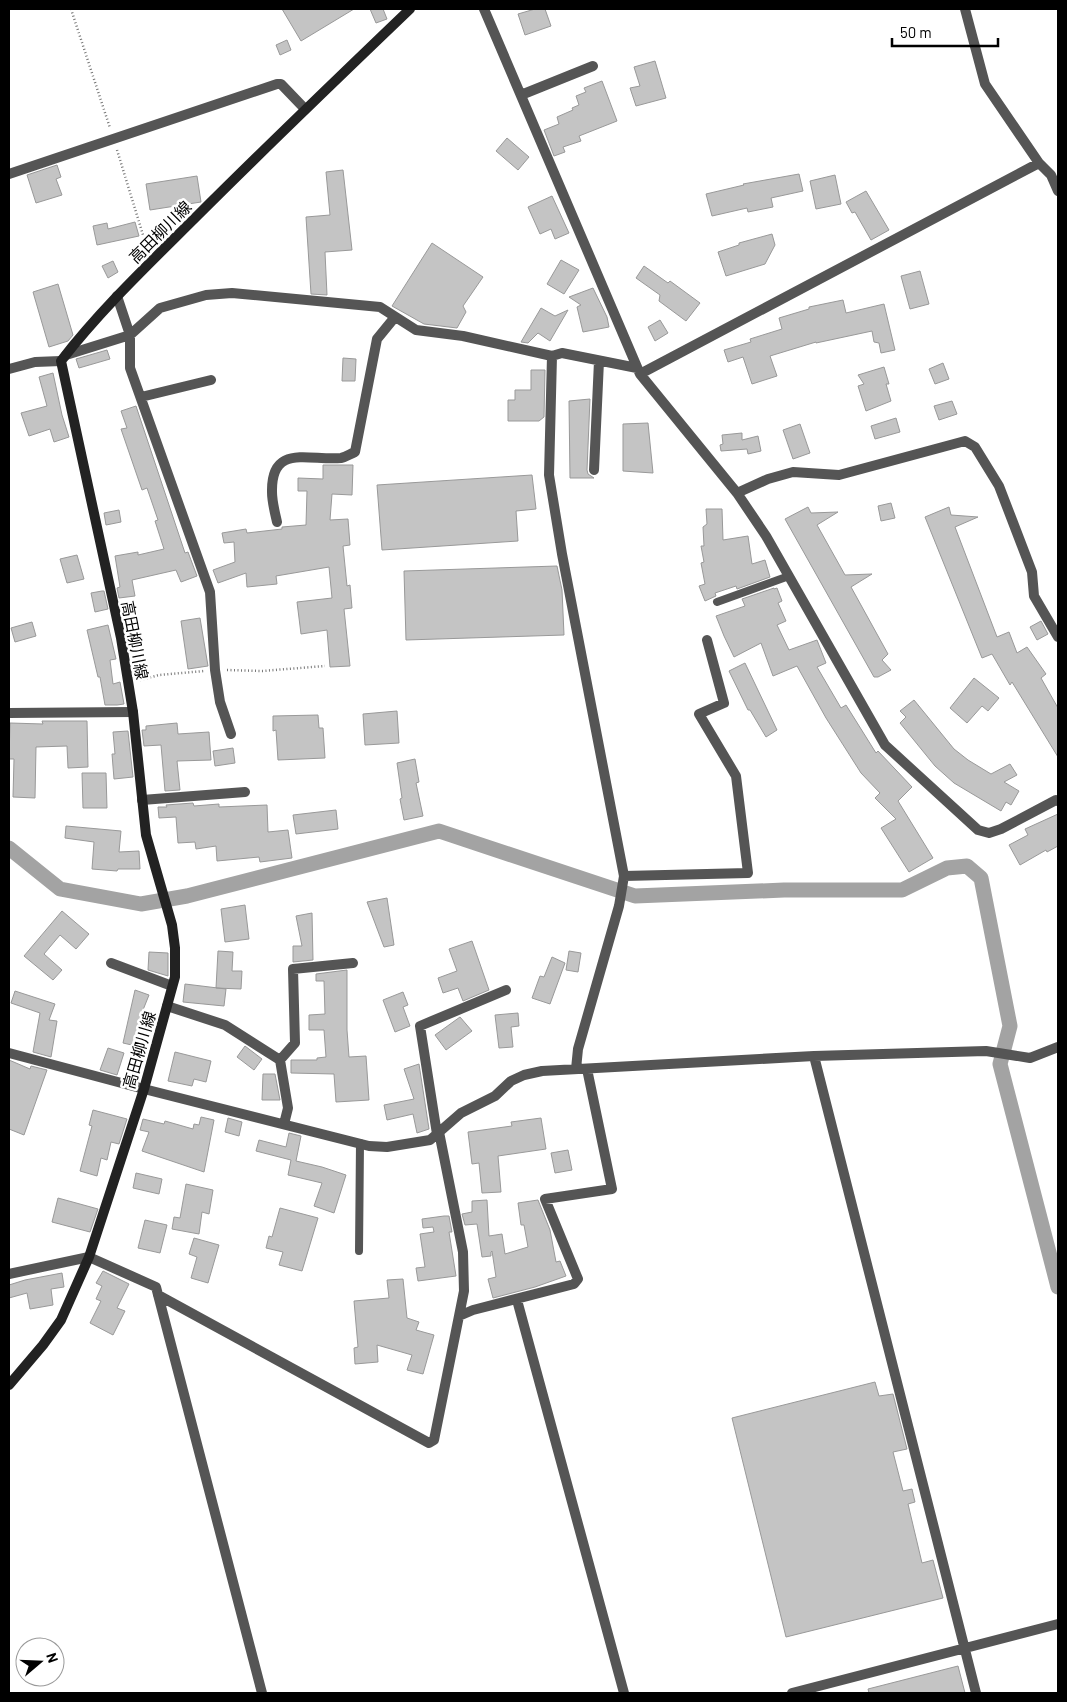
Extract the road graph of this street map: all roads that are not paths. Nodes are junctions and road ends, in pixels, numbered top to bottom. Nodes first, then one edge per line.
1 (410, 9) edge
2 (484, 9) edge
3 (965, 9) edge
4 (593, 66) dead end
5 (521, 95) junction
6 (305, 109) junction
7 (1039, 163) junction
8 (9, 174) edge
9 (1055, 176) edge
10 (1058, 191) edge
11 (117, 296) junction
12 (395, 317) junction
13 (130, 335) junction
14 (552, 356) junction
15 (63, 358) junction
16 (600, 361) junction
17 (9, 369) edge
18 (639, 371) junction
19 (211, 380) dead end
20 (141, 397) junction
21 (594, 470) dead end
22 (737, 494) junction
23 (277, 522) dead end
24 (789, 576) junction
25 (717, 602) dead end
26 (1058, 637) edge
27 (707, 640) dead end
28 (133, 712) junction
29 (9, 713) edge
30 (231, 734) dead end
31 (245, 792) dead end
32 (142, 800) junction
33 (1058, 801) edge
34 (624, 876) junction
35 (111, 963) dead end
36 (353, 963) dead end
37 (172, 986) junction
38 (506, 990) dead end
39 (167, 1006) junction
40 (1058, 1047) edge
41 (9, 1053) edge
42 (814, 1056) junction
43 (280, 1060) junction
44 (576, 1069) junction
45 (587, 1069) junction
46 (144, 1089) junction
47 (284, 1124) junction
48 (438, 1133) junction
49 (360, 1143) junction
50 (359, 1251) dead end
51 (89, 1257) junction
52 (9, 1274) edge
53 (158, 1295) junction
54 (517, 1300) junction
55 (459, 1316) junction
56 (9, 1385) edge
57 (1058, 1624) edge
58 (964, 1648) junction
59 (262, 1693) edge
60 (624, 1693) edge
61 (792, 1693) edge
62 (976, 1693) edge

1 - 6 main road, 高田柳川線
2 - 5 street
3 - 7 street
4 - 5 street
5 - 18 street
6 - 8 street
6 - 11 main road, 高田柳川線
7 - 9 street
7 - 18 street
9 - 10 street
11 - 13 street
11 - 15 main road, 高田柳川線
12 - 13 street
12 - 14 street
12 - 23 street
13 - 15 street
13 - 20 street
14 - 16 street
14 - 34 street
15 - 17 street
15 - 28 main road, 高田柳川線
16 - 18 street
16 - 21 street
18 - 22 street
19 - 20 street
20 - 30 street
22 - 24 street
22 - 26 street
24 - 25 lane
24 - 33 street
27 - 34 street
28 - 29 street
28 - 32 main road, 高田柳川線
31 - 32 street
32 - 37 main road, 高田柳川線
34 - 44 street
35 - 37 street
36 - 43 street
37 - 39 main road, 高田柳川線
38 - 48 street
39 - 43 street
39 - 46 main road, 高田柳川線
40 - 42 street
41 - 46 street
42 - 45 street
42 - 58 street
43 - 47 street
44 - 45 street
44 - 48 street
45 - 54 street
46 - 47 street
46 - 51 main road, 高田柳川線
47 - 49 street
48 - 49 street
48 - 55 street
49 - 50 lane
51 - 52 street
51 - 53 street
51 - 56 main road, 高田柳川線
53 - 55 street
53 - 59 street
54 - 55 street
54 - 60 street
57 - 58 street
58 - 61 street
58 - 62 street

